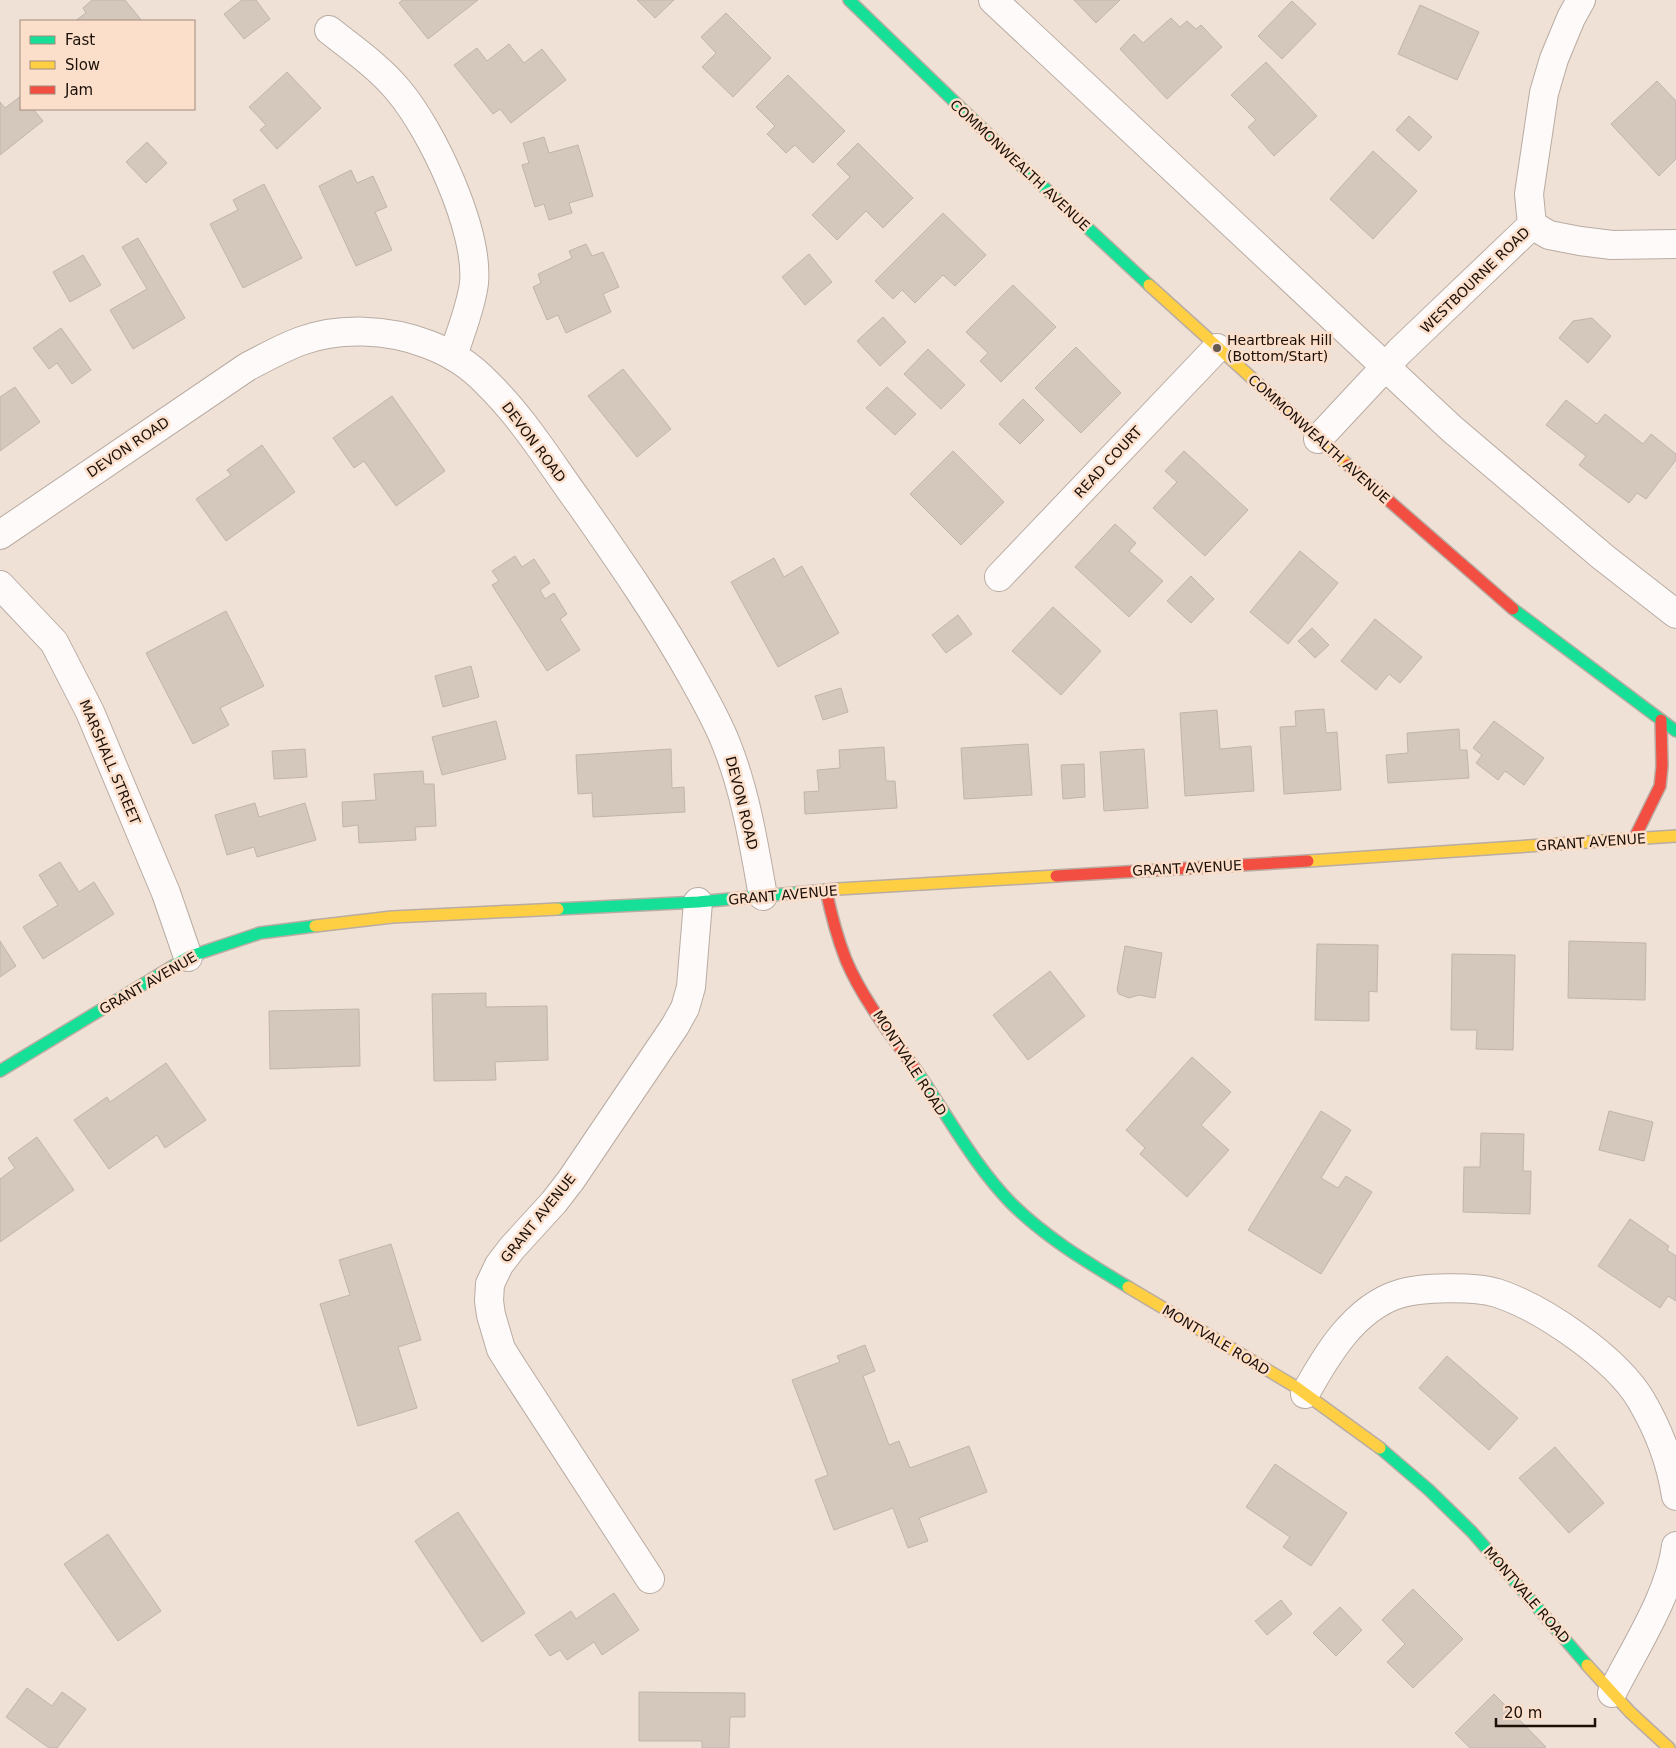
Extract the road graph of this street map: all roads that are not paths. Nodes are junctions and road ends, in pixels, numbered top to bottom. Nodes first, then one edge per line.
1 (849, 0) edge
2 (993, 0) edge
3 (1581, 0) edge
4 (329, 30) dead end
5 (1532, 225) junction
6 (1676, 244) edge
7 (1217, 348) junction
8 (453, 356) junction
9 (1385, 366) junction
10 (1318, 438) junction
11 (0, 535) edge
12 (999, 577) dead end
13 (0, 585) edge
14 (1676, 614) edge
15 (1661, 720) junction
16 (1676, 731) edge
17 (1676, 836) edge
18 (1634, 839) junction
19 (826, 890) junction
20 (763, 896) junction
21 (698, 902) junction
22 (188, 957) junction
23 (0, 1071) edge
24 (1305, 1394) junction
25 (1676, 1496) edge
26 (1676, 1546) edge
27 (650, 1580) dead end
28 (1612, 1693) junction
29 (1669, 1748) edge

1 - 7 street, COMMONWEALTH AVENUE
2 - 9 street
3 - 5 street, WESTBOURNE ROAD
4 - 8 street
5 - 6 street
5 - 9 street, WESTBOURNE ROAD
7 - 10 street, COMMONWEALTH AVENUE
7 - 12 street, READ COURT
8 - 11 street, DEVON ROAD
8 - 20 street, DEVON ROAD
9 - 10 street, WESTBOURNE ROAD
9 - 14 street
10 - 15 street, COMMONWEALTH AVENUE
13 - 22 street, MARSHALL STREET
15 - 16 street, COMMONWEALTH AVENUE
15 - 18 street
17 - 18 street, GRANT AVENUE
18 - 19 street, GRANT AVENUE
19 - 20 street, GRANT AVENUE
19 - 24 street, MONTVALE ROAD
20 - 21 street, GRANT AVENUE
21 - 22 street, GRANT AVENUE
21 - 27 street, GRANT AVENUE
22 - 23 street, GRANT AVENUE
24 - 25 street
24 - 28 street, MONTVALE ROAD
26 - 28 street
28 - 29 street, MONTVALE ROAD

